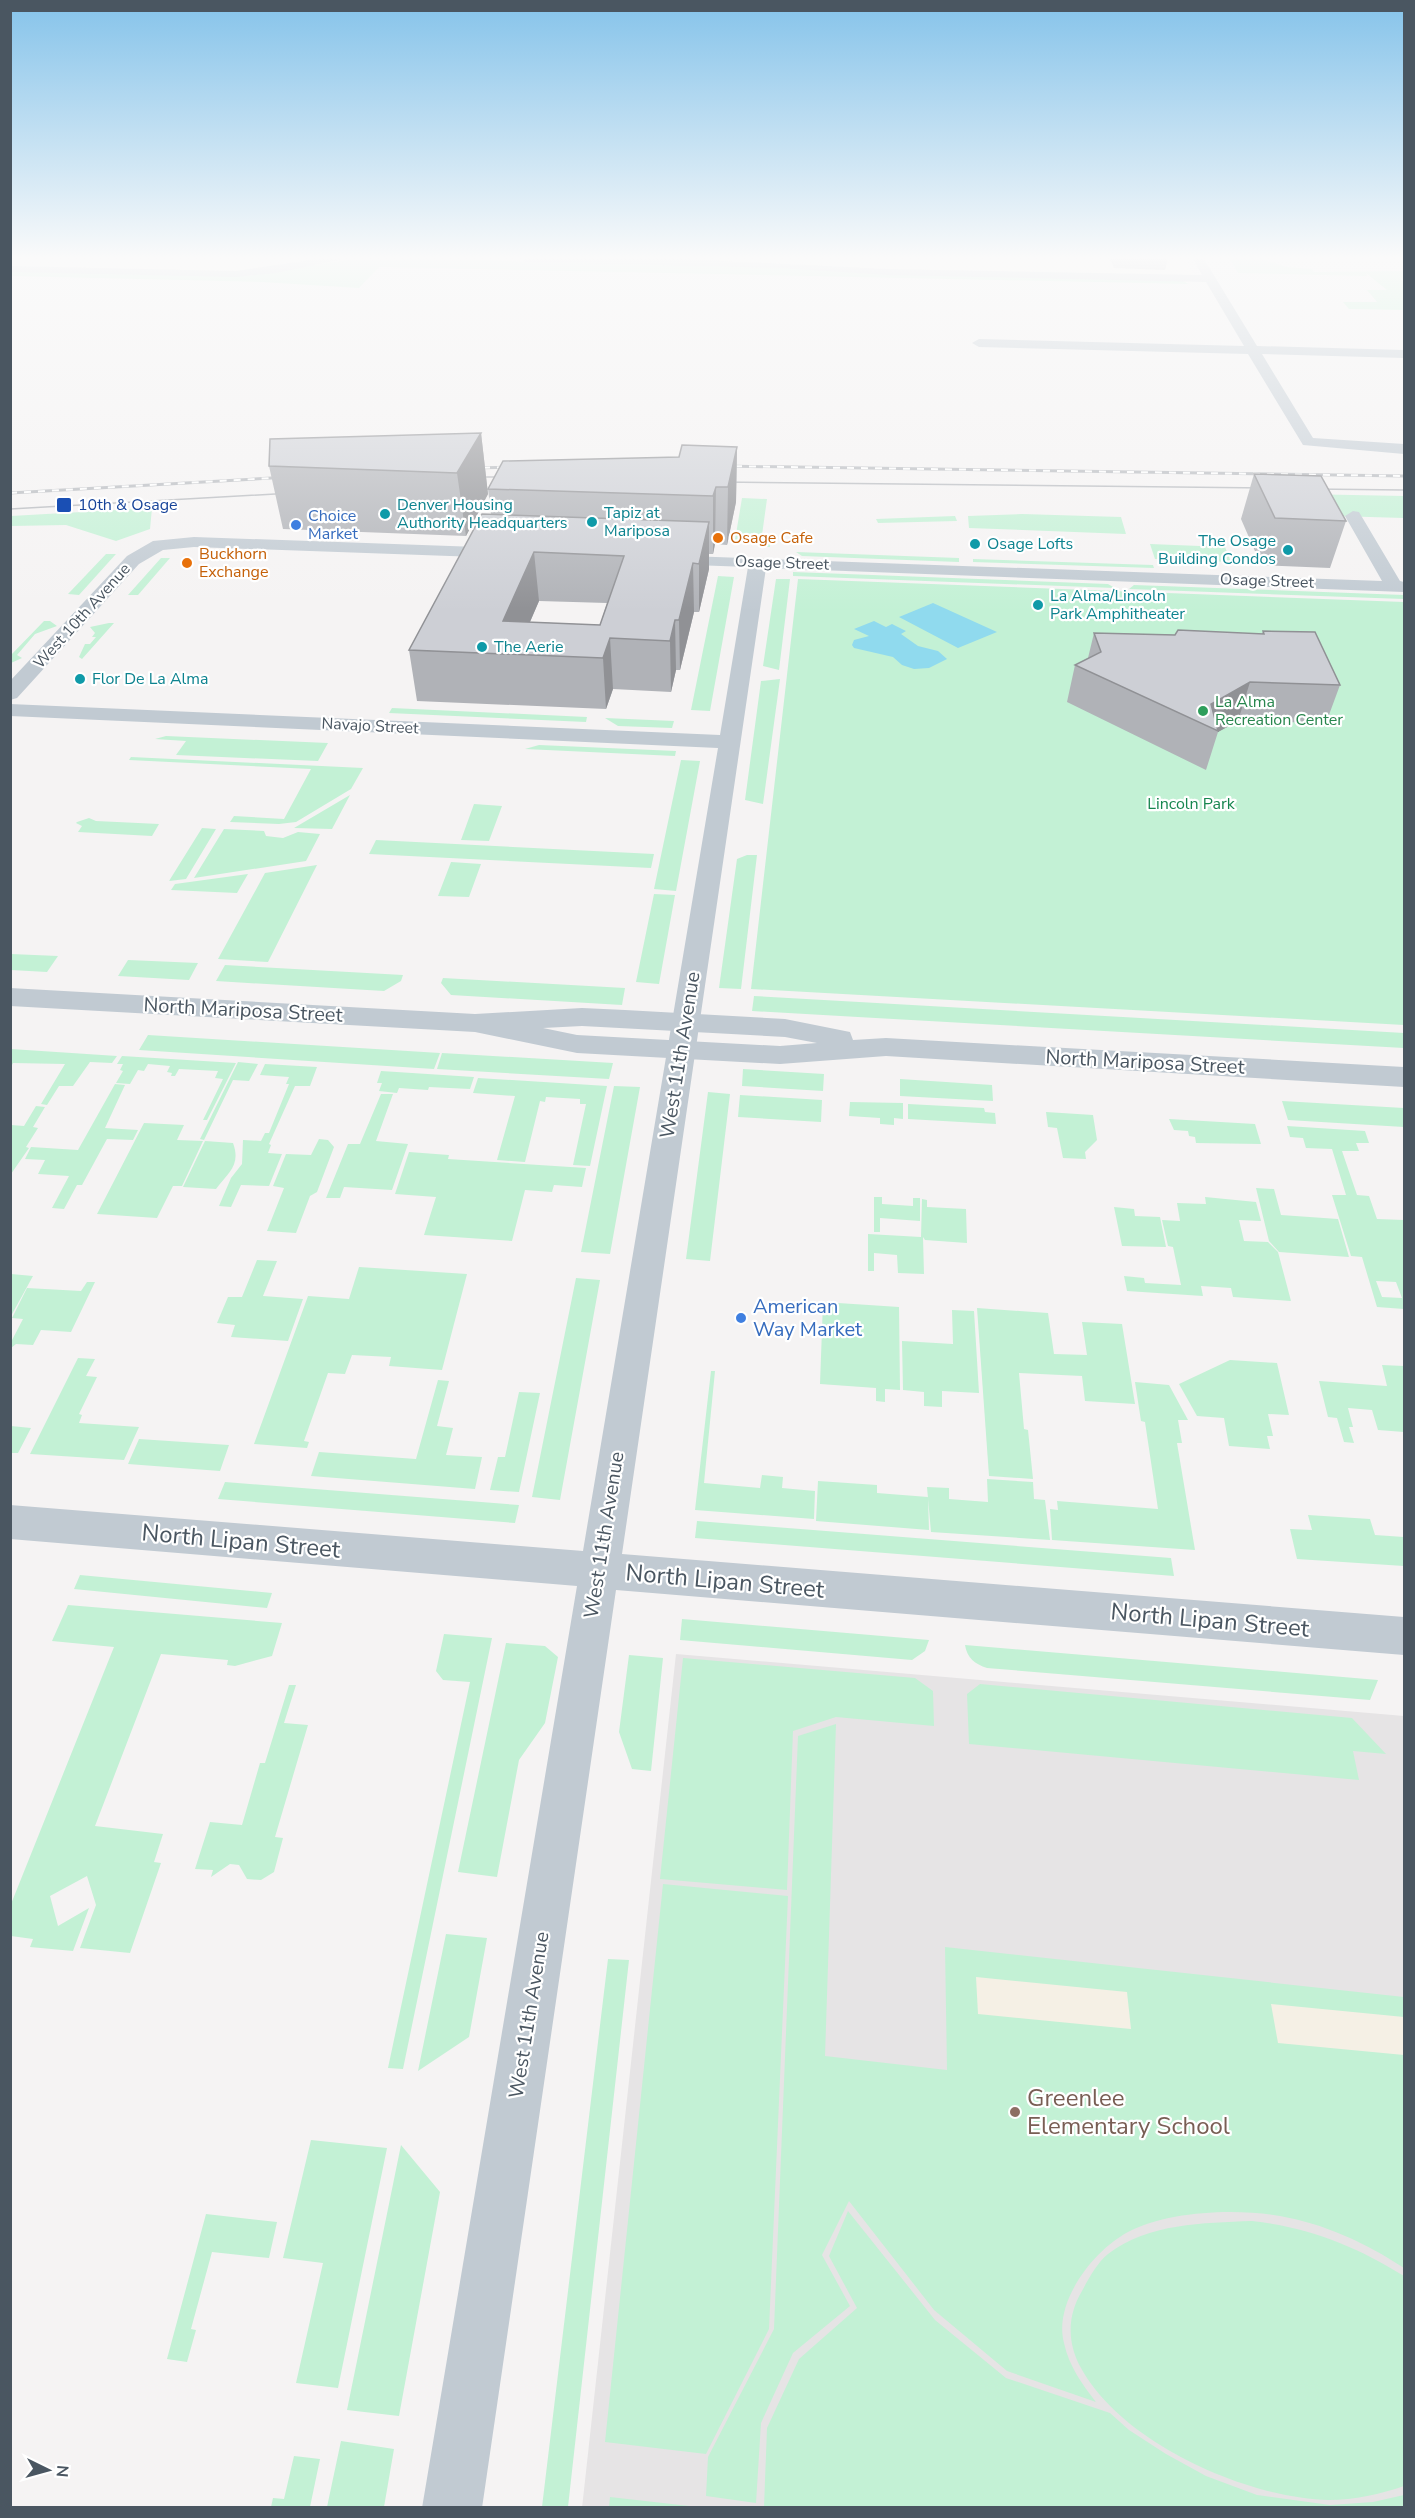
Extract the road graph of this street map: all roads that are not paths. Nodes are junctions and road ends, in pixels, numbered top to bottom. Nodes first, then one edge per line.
1 (1268, 377) edge
2 (1404, 449) edge
3 (1353, 516) dead end
4 (528, 554) edge
5 (648, 558) edge
6 (758, 562) junction
7 (1399, 586) edge
8 (10, 694) edge
9 (10, 710) edge
10 (729, 742) junction
11 (10, 997) edge
12 (683, 1036) junction
13 (1404, 1077) edge
14 (10, 1522) edge
15 (598, 1570) junction
16 (1404, 1636) edge
17 (452, 2508) edge

1 - 2 street
3 - 7 street
4 - 8 street, West 10th Avenue
5 - 6 street, Osage Street
6 - 7 street, Osage Street
6 - 10 street, West 11th Avenue
9 - 10 street, Navajo Street
10 - 12 street, West 11th Avenue
11 - 12 street, North Mariposa Street
12 - 13 street, North Mariposa Street
12 - 15 street, West 11th Avenue
14 - 15 street, North Lipan Street
15 - 16 street, North Lipan Street
15 - 17 street, West 11th Avenue

